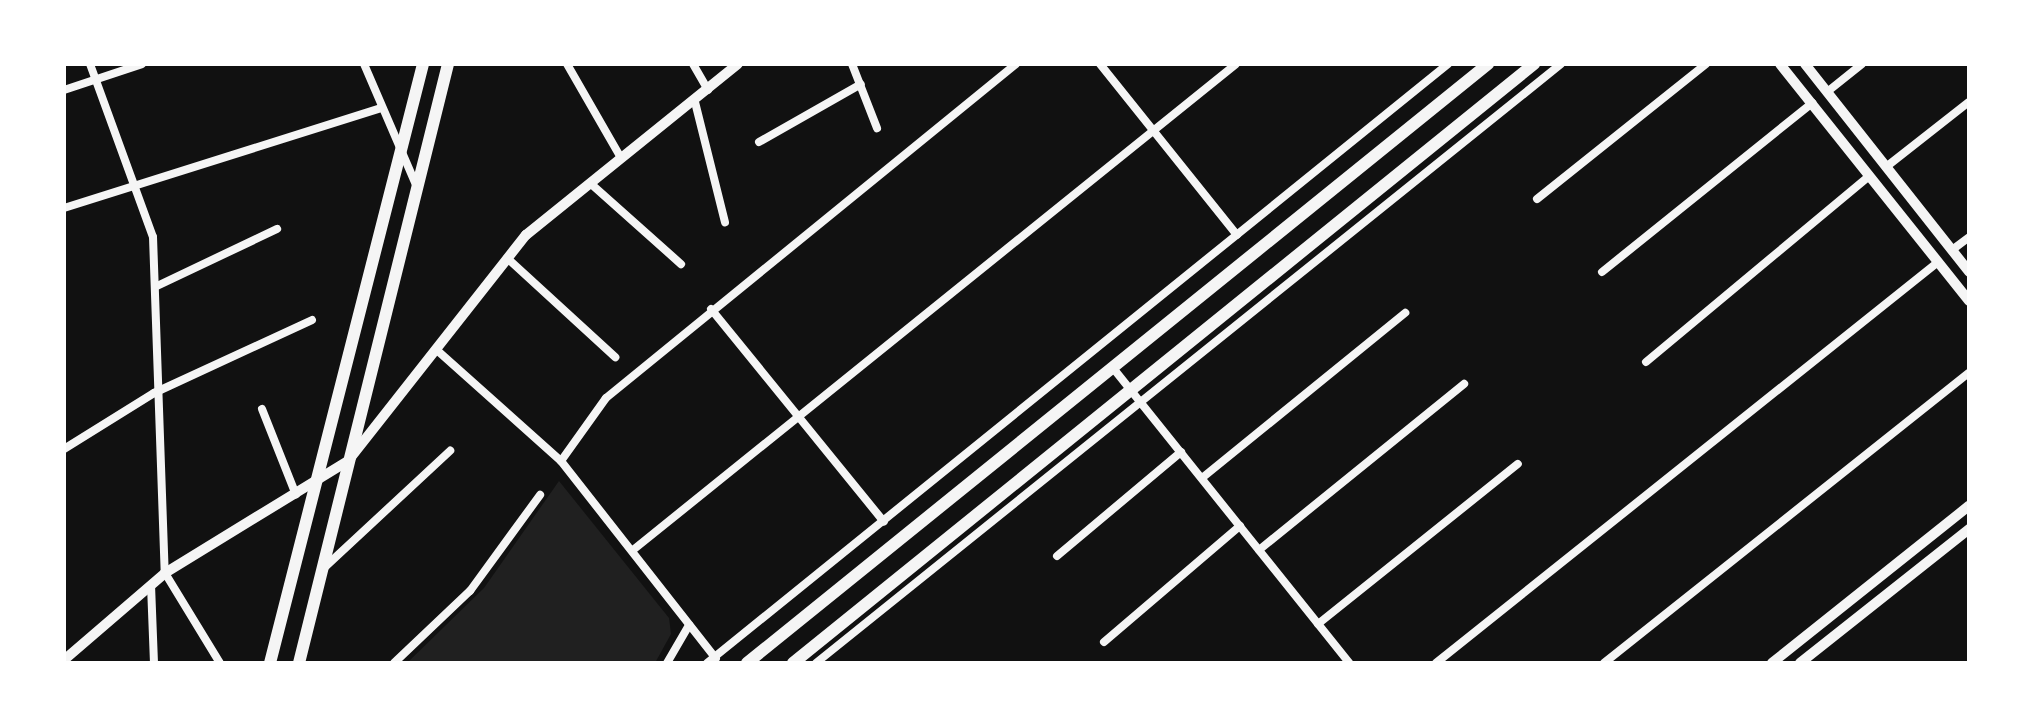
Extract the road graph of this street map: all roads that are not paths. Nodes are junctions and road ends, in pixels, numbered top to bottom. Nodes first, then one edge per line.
1 (90, 64) edge
2 (142, 64) edge
3 (364, 64) edge
4 (423, 64) edge
5 (448, 64) edge
6 (567, 64) edge
7 (693, 64) edge
8 (738, 64) edge
9 (1016, 64) edge
10 (1100, 64) edge
11 (1236, 64) edge
12 (1448, 64) edge
13 (1488, 64) edge
14 (1534, 64) edge
15 (1561, 64) edge
16 (1706, 64) edge
17 (1780, 64) edge
18 (1805, 64) edge
19 (1862, 64) edge
20 (854, 65) edge
21 (96, 79) junction
22 (861, 84) junction
23 (64, 90) edge
24 (708, 90) junction
25 (1827, 92) junction
26 (695, 102) junction
27 (1969, 102) edge
28 (1812, 103) junction
29 (382, 108) junction
30 (877, 128) dead end
31 (1153, 130) junction
32 (759, 142) dead end
33 (402, 155) junction
34 (621, 158) junction
35 (1886, 167) junction
36 (1869, 176) junction
37 (590, 183) junction
38 (138, 185) junction
39 (418, 187) junction
40 (1537, 199) dead end
41 (64, 208) edge
42 (725, 222) dead end
43 (277, 229) dead end
44 (1237, 235) junction
45 (1969, 237) edge
46 (1952, 250) junction
47 (507, 258) junction
48 (1938, 262) junction
49 (681, 264) dead end
50 (1602, 272) dead end
51 (1969, 272) edge
52 (157, 286) junction
53 (1969, 301) edge
54 (711, 309) junction
55 (1405, 313) dead end
56 (312, 320) dead end
57 (439, 352) junction
58 (615, 357) dead end
59 (1646, 362) dead end
60 (1113, 368) junction
61 (1969, 373) edge
62 (1464, 384) dead end
63 (1130, 389) junction
64 (154, 393) junction
65 (1140, 401) junction
66 (262, 409) dead end
67 (799, 415) junction
68 (64, 449) edge
69 (450, 451) dead end
70 (1181, 452) junction
71 (348, 461) junction
72 (561, 461) junction
73 (1518, 464) dead end
74 (1202, 478) junction
75 (314, 486) junction
76 (296, 495) junction
77 (540, 495) dead end
78 (1969, 506) edge
79 (884, 522) junction
80 (1240, 526) junction
81 (1969, 529) edge
82 (633, 550) junction
83 (1259, 550) junction
84 (1057, 556) dead end
85 (322, 570) junction
86 (165, 573) junction
87 (151, 585) junction
88 (1318, 624) junction
89 (689, 625) junction
90 (1104, 642) dead end
91 (64, 660) edge
92 (711, 661) edge
93 (154, 663) edge
94 (220, 663) edge
95 (270, 663) edge
96 (299, 663) edge
97 (394, 663) edge
98 (667, 663) edge
99 (747, 663) edge
100 (793, 663) edge
101 (816, 663) edge
102 (1349, 663) edge
103 (1436, 663) edge
104 (1604, 663) edge
105 (1772, 663) edge
106 (1800, 663) edge

1 - 21 street
2 - 21 street
3 - 29 street
4 - 33 main road
5 - 39 main road
6 - 34 street
7 - 24 street
8 - 24 street
9 - 54 street
10 - 31 street
11 - 31 street
12 - 44 street
13 - 60 main road
14 - 63 main road
15 - 65 street
16 - 40 street
17 - 28 street
18 - 25 street
19 - 25 street
20 - 22 street
21 - 23 street
21 - 38 street
22 - 30 street
22 - 32 street
24 - 26 street
25 - 35 street
26 - 34 street
26 - 42 street
27 - 35 street
28 - 36 street
28 - 50 street
29 - 33 street
29 - 38 street
31 - 44 street
31 - 67 street
33 - 39 street
33 - 75 main road
34 - 37 street
35 - 46 street
36 - 48 street
36 - 59 street
37 - 47 street
37 - 49 street
38 - 41 street
38 - 52 street
39 - 71 main road
43 - 52 street
44 - 79 street
45 - 46 street
46 - 51 street
47 - 57 street
47 - 58 street
48 - 53 street
48 - 103 street
52 - 64 street
54 - 67 street
54 - 72 street
55 - 74 street
56 - 64 street
57 - 71 street
57 - 72 street
60 - 63 street
60 - 99 main road
61 - 104 street
62 - 83 street
63 - 65 street
63 - 100 main road
64 - 68 street
64 - 86 street
65 - 70 street
65 - 101 street
66 - 76 street
67 - 79 street
67 - 82 street
69 - 85 street
70 - 74 street
70 - 84 street
71 - 75 street
71 - 85 main road
72 - 82 street
73 - 88 street
74 - 80 street
75 - 76 street
75 - 95 main road
76 - 86 street
77 - 97 street
78 - 105 street
79 - 92 street
80 - 83 street
80 - 90 street
81 - 106 street
82 - 89 street
83 - 88 street
85 - 96 main road
86 - 87 street
86 - 94 street
87 - 91 street
87 - 93 street
88 - 102 street
89 - 92 street
89 - 98 street

